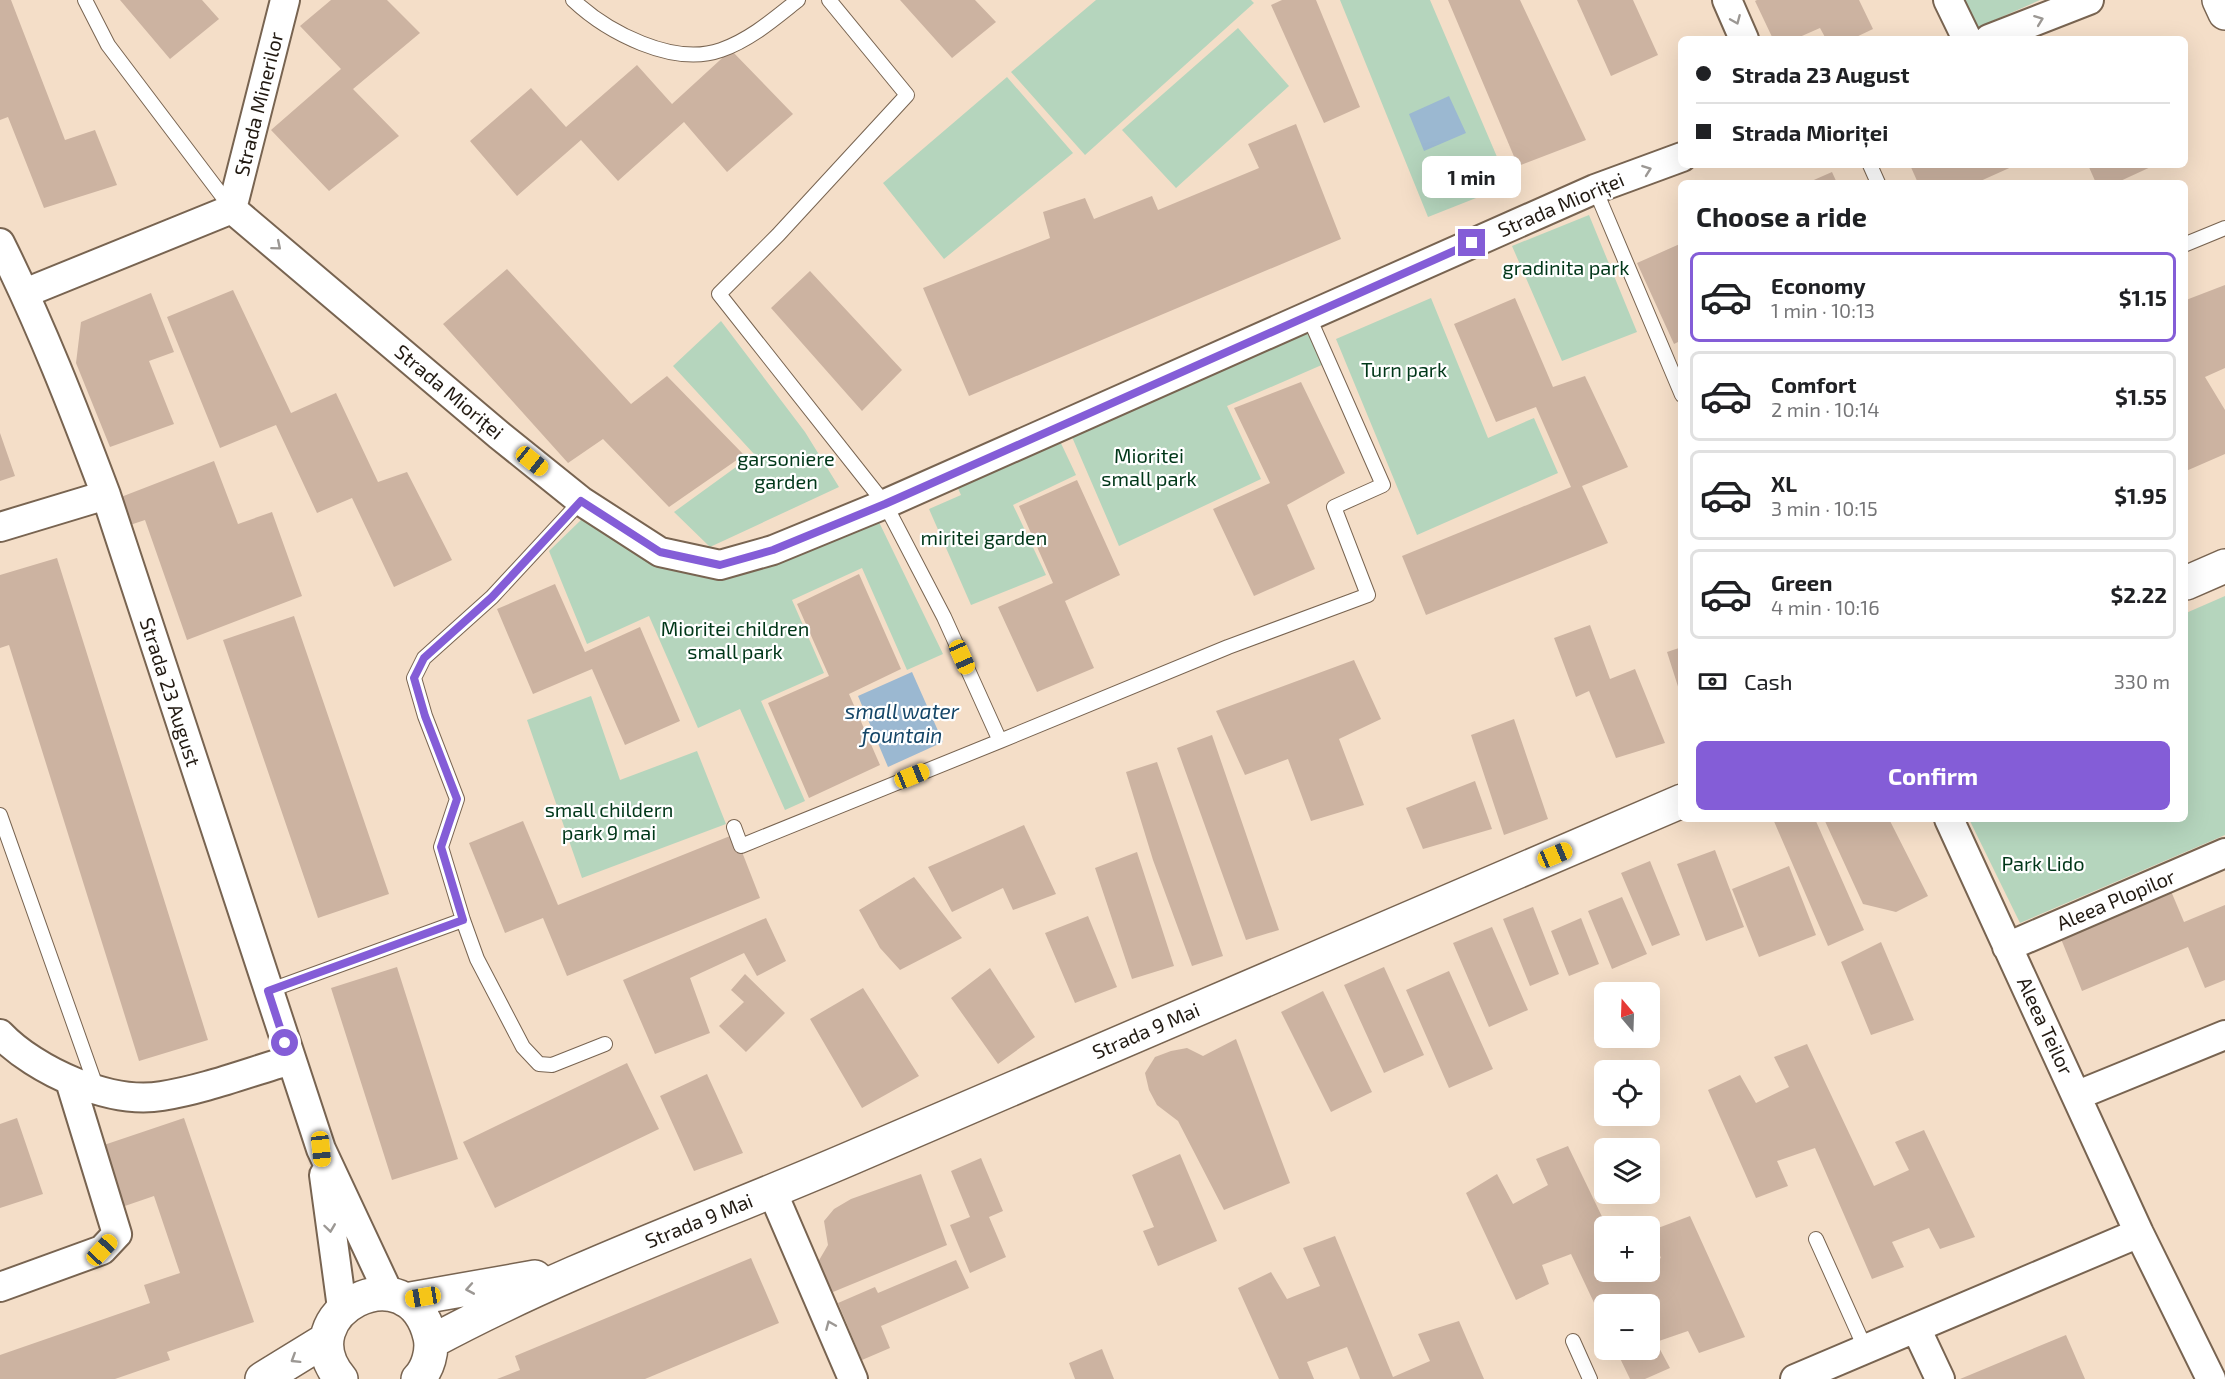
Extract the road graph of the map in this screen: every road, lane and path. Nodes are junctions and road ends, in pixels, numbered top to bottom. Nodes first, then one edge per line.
1 (85, 0) edge
2 (285, 0) edge
3 (573, 0) edge
4 (798, 0) edge
5 (829, 0) edge
6 (1727, 0) edge
7 (1948, 0) edge
8 (2089, 0) edge
9 (2219, 0) edge
10 (2225, 13) edge
11 (1743, 36) edge
12 (1966, 36) edge
13 (1997, 36) edge
14 (1678, 158) edge
15 (1595, 189) junction
16 (232, 209) junction
17 (2225, 228) edge
18 (0, 243) edge
19 (2188, 243) edge
20 (25, 293) junction
21 (1308, 315) junction
22 (1678, 377) edge
23 (106, 495) junction
24 (581, 501) junction
25 (885, 504) junction
26 (0, 527) edge
27 (2225, 566) edge
28 (2188, 582) edge
29 (1000, 741) junction
30 (1678, 803) edge
31 (0, 815) edge
32 (1950, 822) edge
33 (734, 827) dead end
34 (2225, 852) edge
35 (463, 920) junction
36 (2007, 947) junction
37 (268, 991) junction
38 (0, 1035) edge
39 (2225, 1035) edge
40 (605, 1044) dead end
41 (291, 1060) junction
42 (84, 1085) junction
43 (2078, 1095) junction
44 (321, 1149) junction
45 (771, 1191) junction
46 (2139, 1233) junction
47 (1816, 1239) dead end
48 (609, 1257) junction
49 (0, 1287) edge
50 (397, 1297) junction
51 (342, 1308) junction
52 (1916, 1328) junction
53 (327, 1339) junction
54 (1573, 1341) dead end
55 (431, 1342) junction
56 (1866, 1350) junction
57 (421, 1378) edge
58 (262, 1379) edge
59 (341, 1379) edge
60 (853, 1379) edge
61 (1590, 1379) edge
62 (1796, 1379) edge
63 (1940, 1379) edge
64 (2211, 1379) edge

1 - 16 lane
2 - 16 street, Strada Minerilor
3 - 4 lane
5 - 25 lane
6 -> 11 street
7 - 12 street
13 -> 8 street
9 - 10 main road
15 -> 14 street, Strada Mioriței
15 - 21 street, Strada Mioriței
15 - 22 lane
16 - 20 street
16 -> 24 street, Strada Mioriței
17 - 19 lane
18 - 20 street, Strada 23 August
20 - 23 street, Strada 23 August
21 - 25 street, Strada Mioriței
21 - 29 lane
23 - 26 street
23 - 37 street, Strada 23 August
24 - 25 street, Strada Mioriței
24 - 35 lane
25 - 29 lane
27 - 28 main road
29 - 33 lane
30 - 45 main road, Strada 9 Mai
31 - 42 lane
32 - 36 street, Aleea Teilor
34 - 36 street, Aleea Plopilor
35 - 37 lane
35 - 40 lane
36 - 43 street, Aleea Teilor
37 - 41 street, Strada 23 August
38 - 42 street
39 - 43 street
41 - 42 street
41 - 44 street, Strada 23 August
42 - 49 street
43 - 46 street, Aleea Teilor
44 - 50 street, Strada 23 August
44 -> 51 street, Strada 23 August
45 - 48 main road, Strada 9 Mai
60 -> 45 street
46 - 52 street
46 - 64 street, Aleea Teilor
47 - 56 lane
48 -> 50 main road, Strada 9 Mai
48 - 55 main road, Strada 9 Mai
50 - 51 main road, Strada 9 Mai
50 - 55 main road
51 - 53 main road
52 - 56 street
52 - 63 street
53 -> 58 main road
53 - 59 main road
54 - 61 lane
55 - 57 main road
56 - 62 street

